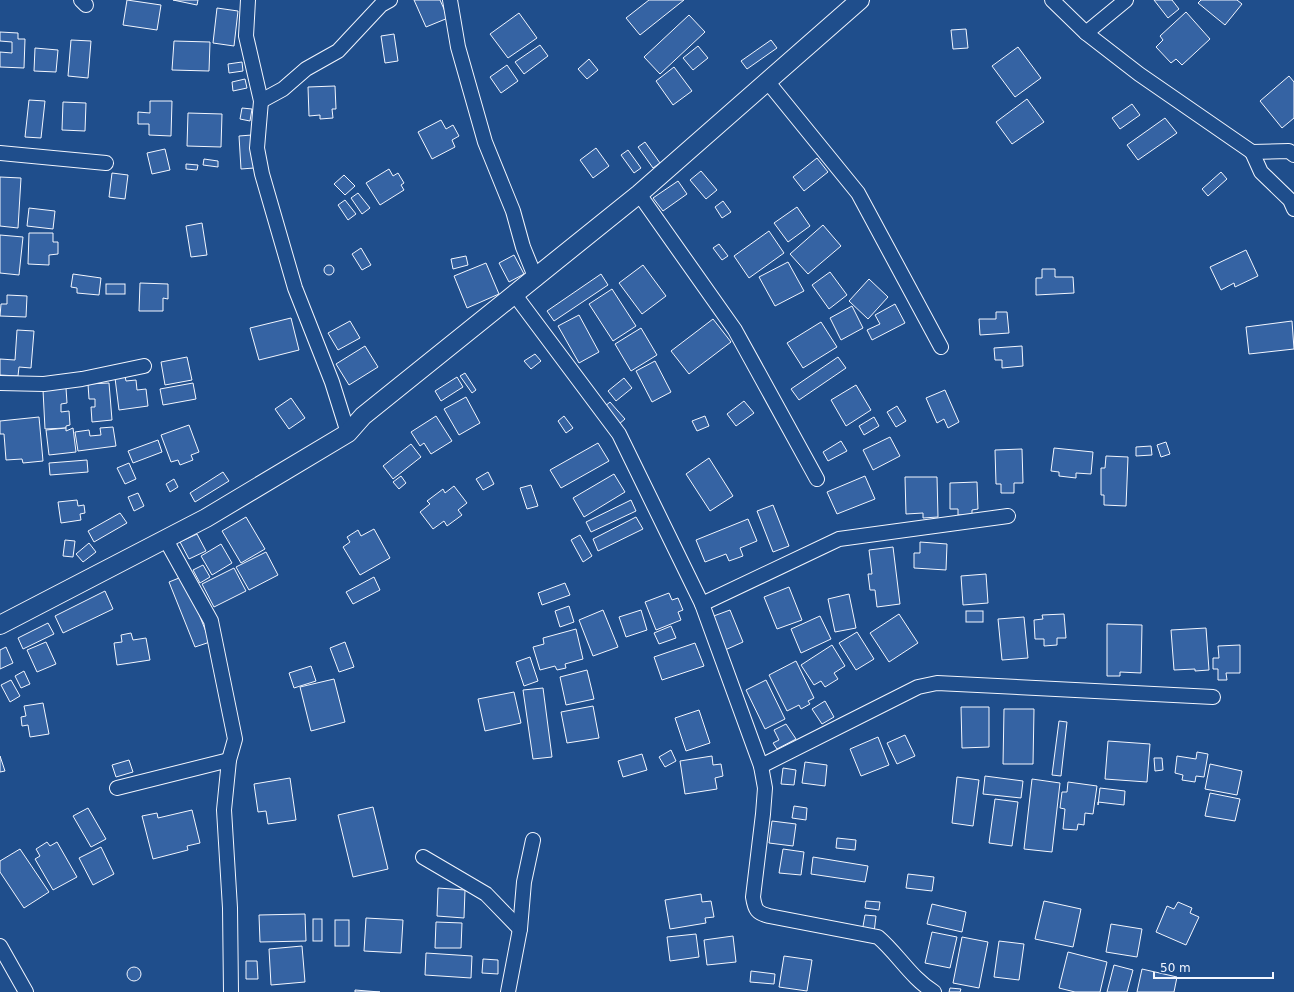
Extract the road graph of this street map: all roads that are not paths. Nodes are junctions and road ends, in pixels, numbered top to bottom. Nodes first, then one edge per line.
1 (248, 0) edge
2 (390, 0) edge
3 (450, 0) edge
4 (860, 0) edge
5 (1052, 0) edge
6 (1126, 0) edge
7 (1086, 33) junction
8 (767, 81) junction
9 (261, 101) junction
10 (1252, 152) junction
11 (0, 153) edge
12 (1294, 155) edge
13 (106, 162) dead end
14 (639, 194) junction
15 (1294, 209) edge
16 (536, 278) junction
17 (515, 295) junction
18 (941, 346) dead end
19 (144, 366) dead end
20 (0, 383) edge
21 (348, 433) junction
22 (817, 479) dead end
23 (1008, 516) dead end
24 (166, 540) junction
25 (702, 604) junction
26 (0, 625) edge
27 (1213, 697) dead end
28 (229, 760) junction
29 (760, 766) junction
30 (117, 788) dead end
31 (534, 840) dead end
32 (423, 857) dead end
33 (520, 929) junction
34 (0, 946) edge
35 (26, 992) edge
36 (231, 992) edge
37 (508, 992) edge
38 (934, 992) edge

1 - 9 street
2 - 9 street
3 - 16 street
4 - 8 street
5 - 7 street
6 - 7 street
7 - 10 street
8 - 14 street
8 - 18 street
9 - 21 street
10 - 12 street
10 - 15 street
11 - 13 street
14 - 16 street
14 - 22 street
16 - 17 street
17 - 21 street
17 - 25 street
19 - 20 street
21 - 24 street
23 - 25 street
24 - 26 street
24 - 28 street
25 - 29 street
27 - 29 street
28 - 30 street
28 - 36 street
29 - 38 street
31 - 33 street
32 - 33 street
33 - 37 street
34 - 35 street

